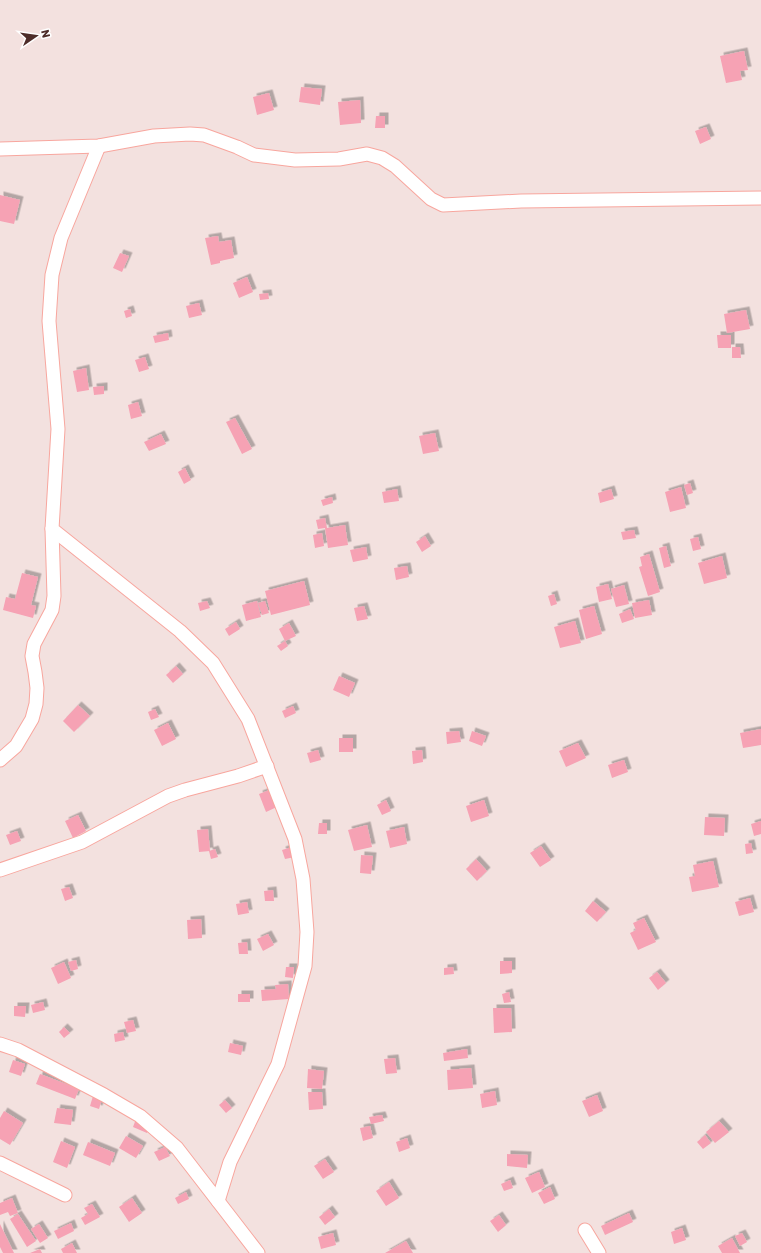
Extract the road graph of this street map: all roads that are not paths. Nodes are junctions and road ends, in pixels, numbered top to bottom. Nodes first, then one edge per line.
1 (99, 146) junction
2 (0, 149) edge
3 (761, 198) edge
4 (52, 529) junction
5 (0, 760) edge
6 (267, 766) junction
7 (0, 870) edge
8 (0, 1044) edge
9 (0, 1163) edge
10 (65, 1194) dead end
11 (218, 1201) junction
12 (585, 1230) dead end
13 (258, 1253) edge
14 (599, 1253) edge

1 - 2 street
1 - 3 street
1 - 4 street
4 - 5 street
4 - 6 street
6 - 7 street
6 - 11 street
8 - 11 street
9 - 10 street
11 - 13 street
12 - 14 street

